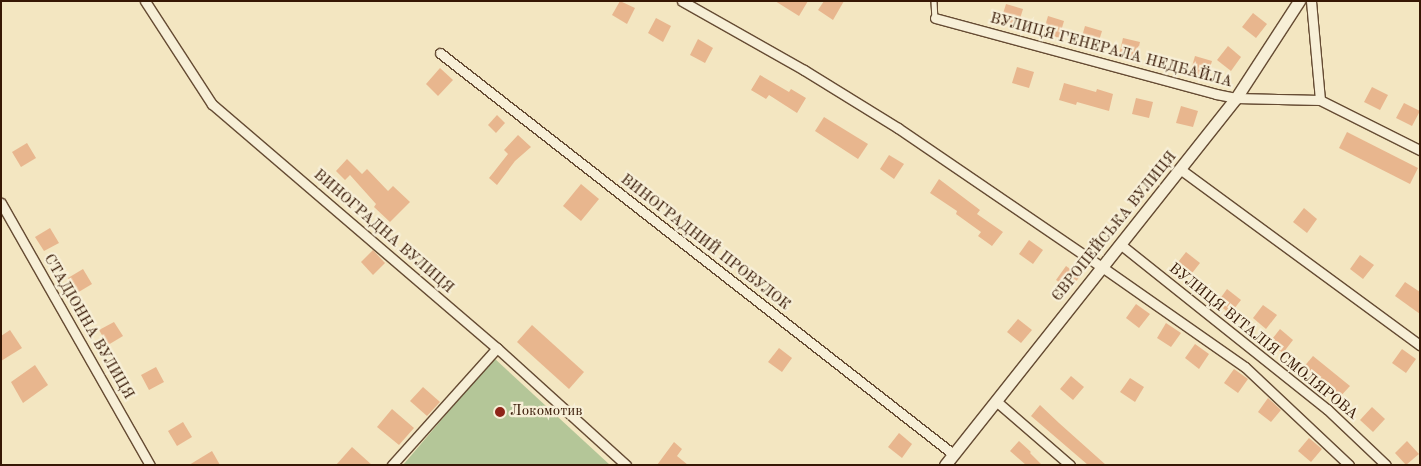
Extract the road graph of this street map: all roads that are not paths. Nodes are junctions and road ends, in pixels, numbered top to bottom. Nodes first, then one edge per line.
1 (144, 1) edge
2 (682, 1) edge
3 (934, 1) edge
4 (1299, 1) edge
5 (1311, 1) edge
6 (936, 18) joint
7 (440, 53) dead end
8 (1236, 98) junction
9 (1320, 100) junction
10 (1420, 150) edge
11 (1180, 169) junction
12 (1, 203) edge
13 (1120, 244) junction
14 (1102, 266) junction
15 (1420, 345) edge
16 (497, 348) junction
17 (996, 401) junction
18 (953, 454) junction
19 (150, 465) edge
20 (392, 465) edge
21 (626, 465) edge
22 (944, 465) edge
23 (1070, 465) edge
24 (1349, 465) edge
25 (1386, 465) edge

1 - 16 street, ВИНОГРАДНА ВУЛИЦЯ
2 - 14 street
3 - 6 lane
4 - 8 street, ЄВРОПЕЙСЬКА ВУЛИЦЯ
5 - 9 street
6 - 8 street, ВУЛИЦЯ ГЕНЕРАЛА НЕДБАЙЛА
7 - 18 street, ВИНОГРАДНИЙ ПРОВУЛОК
8 - 9 street, ВУЛИЦЯ ГЕНЕРАЛА НЕДБАЙЛА
8 - 11 street, ЄВРОПЕЙСЬКА ВУЛИЦЯ
9 - 10 street, ВУЛИЦЯ ГЕНЕРАЛА НЕДБАЙЛА
11 - 13 street, ЄВРОПЕЙСЬКА ВУЛИЦЯ
11 - 15 street
12 - 19 street, СТАДІОННА ВУЛИЦЯ
13 - 14 street, ЄВРОПЕЙСЬКА ВУЛИЦЯ
13 - 25 street, ВУЛИЦЯ ВІТАЛІЯ СМОЛЯРОВА
14 - 17 street, ЄВРОПЕЙСЬКА ВУЛИЦЯ
14 - 24 street, ВУЛИЦЯ ВІТАЛІЯ СМОЛЯРОВА
16 - 20 street
16 - 21 street, ВИНОГРАДНА ВУЛИЦЯ
17 - 18 street, ЄВРОПЕЙСЬКА ВУЛИЦЯ
17 - 23 street
18 - 22 street, ЄВРОПЕЙСЬКА ВУЛИЦЯ

